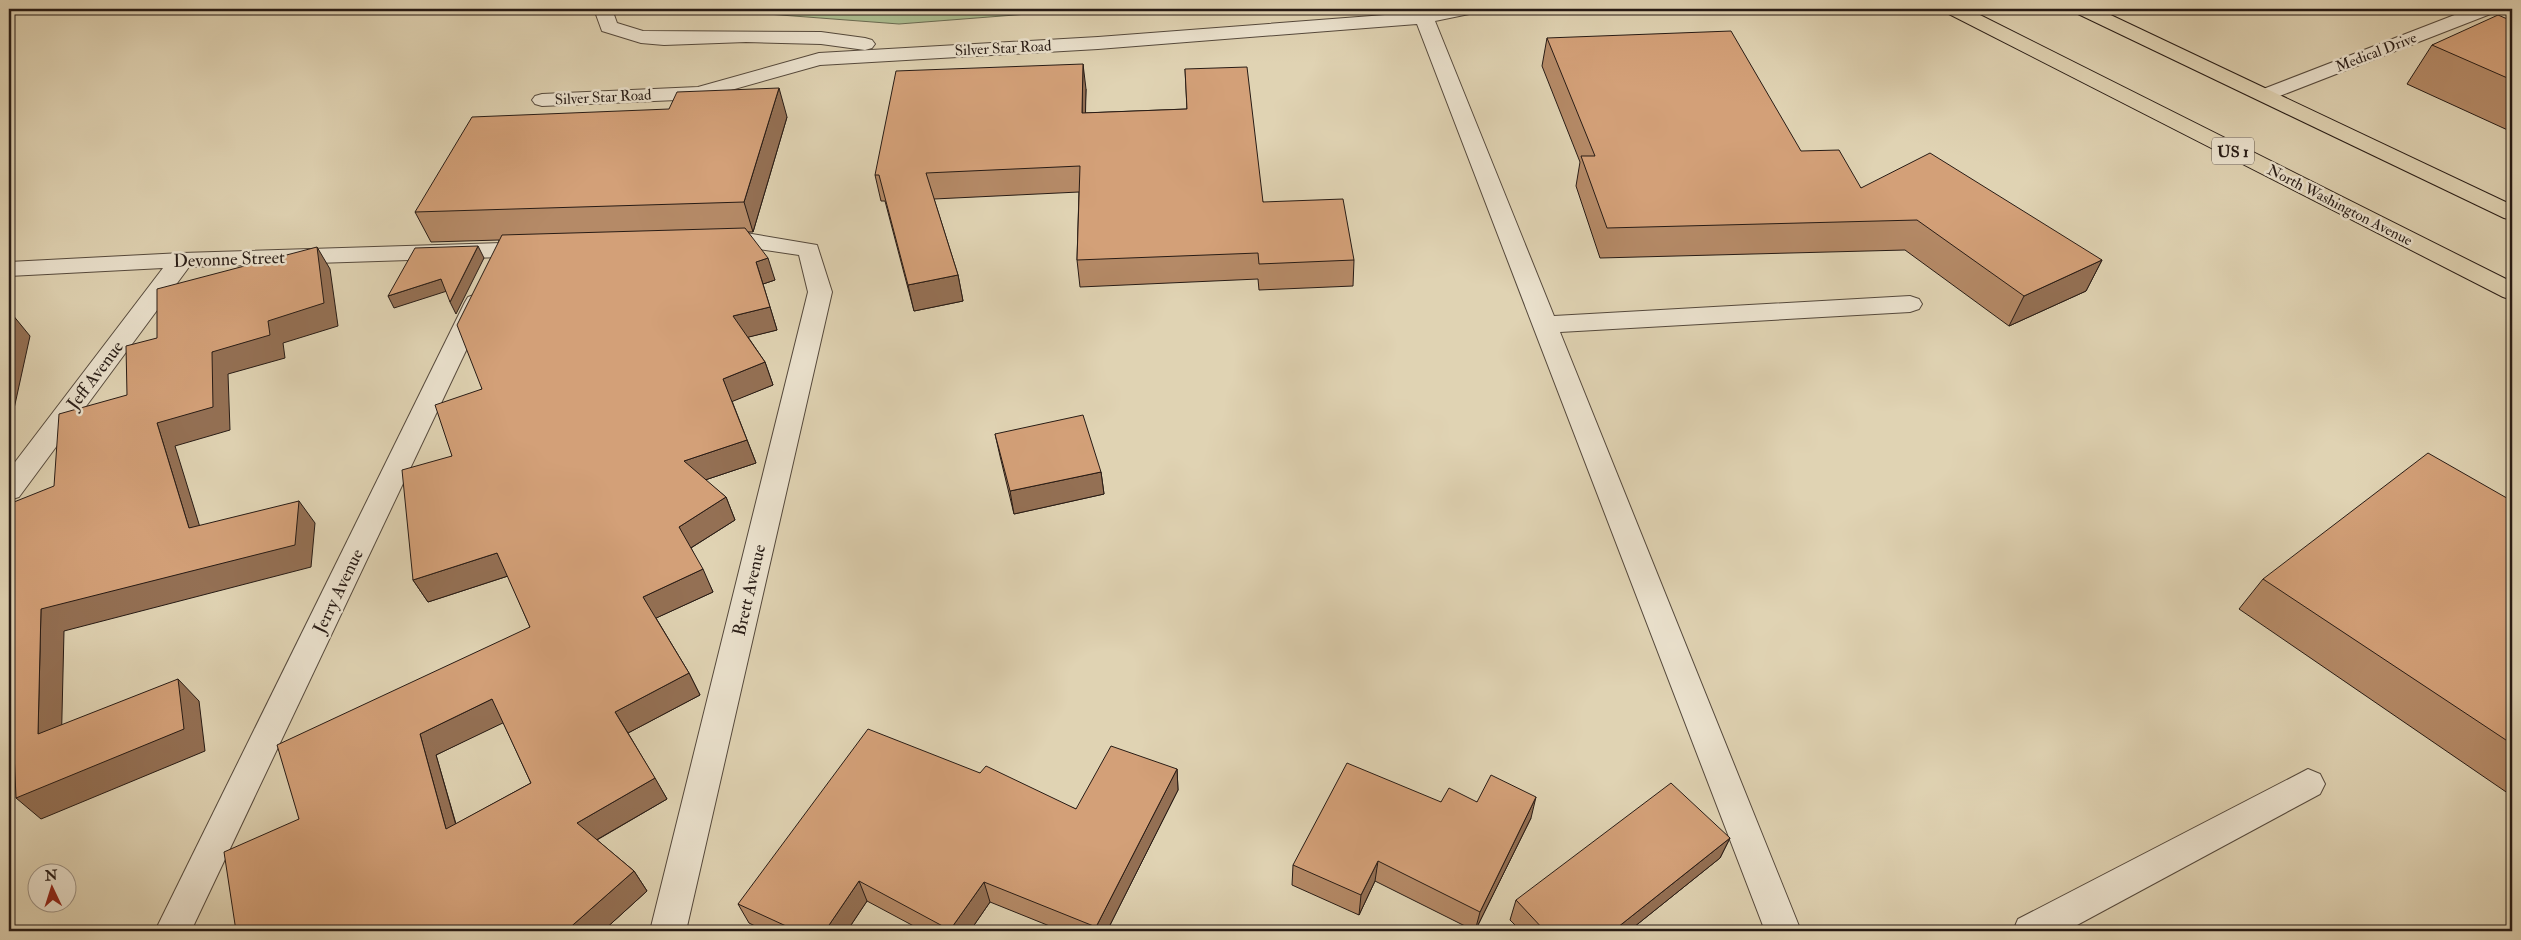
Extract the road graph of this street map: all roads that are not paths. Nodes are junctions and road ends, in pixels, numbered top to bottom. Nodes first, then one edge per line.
1 (603, 9) edge
2 (1466, 9) edge
3 (1954, 9) edge
4 (2083, 9) edge
5 (2486, 9) edge
6 (1424, 18) junction
7 (924, 53) junction
8 (2265, 95) junction
9 (542, 100) dead end
10 (2512, 213) edge
11 (698, 242) edge
12 (551, 248) edge
13 (502, 250) junction
14 (182, 260) junction
15 (9, 269) edge
16 (2512, 292) edge
17 (1910, 304) dead end
18 (1545, 326) junction
19 (9, 490) edge
20 (2308, 784) dead end
21 (174, 931) edge
22 (668, 931) edge
23 (1783, 931) edge
24 (2031, 931) edge

1 - 7 street
2 - 6 street, Silver Star Road
3 - 16 main road, North Washington Avenue / US 1
4 - 8 main road
5 - 8 street, Medical Drive
6 - 7 street, Silver Star Road
6 - 18 street
7 - 9 street, Silver Star Road
8 - 10 main road
11 - 22 street, Brett Avenue
12 - 13 street, Devonne Street
13 - 14 street, Devonne Street
13 - 21 street, Jerry Avenue
14 - 15 street, Devonne Street
14 - 19 street, Jeff Avenue
17 - 18 street
18 - 23 street
20 - 24 street

